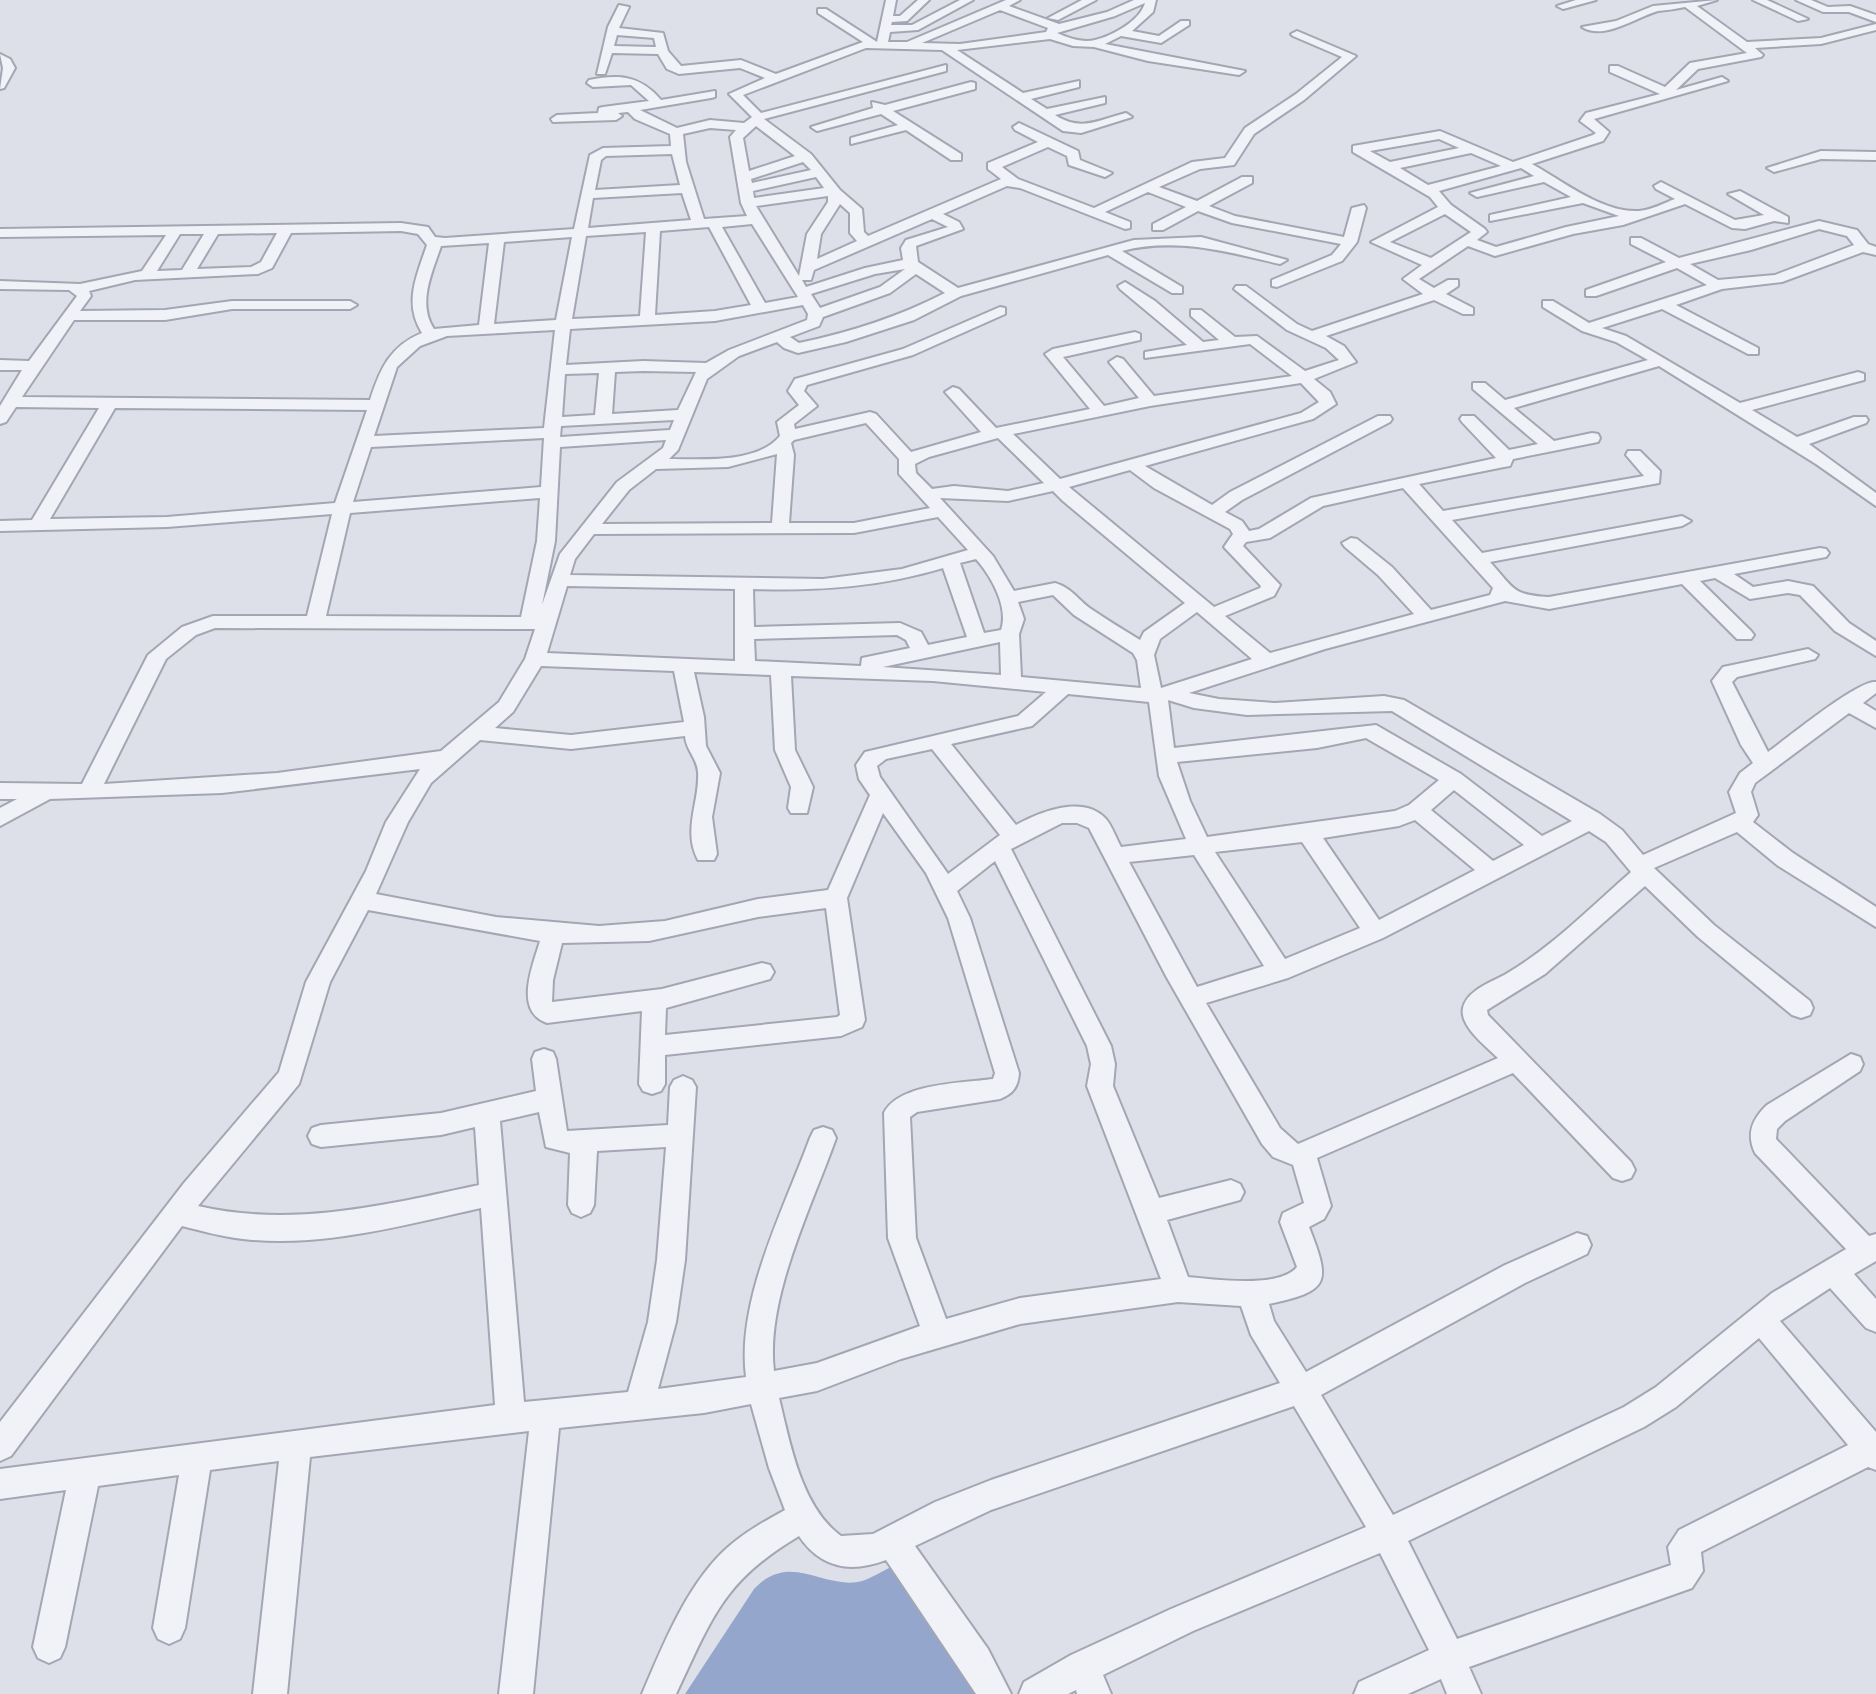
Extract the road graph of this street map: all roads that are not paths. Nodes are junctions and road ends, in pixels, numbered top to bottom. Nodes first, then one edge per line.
1 (891, 0) edge
2 (924, 0) edge
3 (968, 0) edge
4 (989, 0) edge
5 (1091, 0) edge
6 (1143, 0) edge
7 (1151, 0) edge
8 (1591, 0) edge
9 (1658, 0) edge
10 (1712, 0) edge
11 (1758, 0) edge
12 (1801, 0) edge
13 (1007, 4) edge
14 (1687, 4) junction
15 (1563, 6) dead end
16 (1671, 6) junction
17 (623, 7) dead end
18 (1075, 8) junction
19 (822, 11) dead end
20 (1104, 17) junction
21 (1802, 19) dead end
22 (1876, 19) edge
23 (1051, 22) junction
24 (1185, 23) dead end
25 (1588, 27) dead end
26 (1876, 27) edge
27 (614, 31) junction
28 (1122, 33) junction
29 (881, 34) junction
30 (1297, 34) dead end
31 (1095, 44) junction
32 (1747, 45) junction
33 (904, 46) junction
34 (946, 48) junction
35 (608, 49) junction
36 (663, 52) junction
37 (0, 58) edge
38 (942, 68) dead end
39 (1614, 69) dead end
40 (686, 70) junction
41 (1239, 71) dead end
42 (599, 79) junction
43 (777, 79) junction
44 (1722, 81) dead end
45 (1075, 84) dead end
46 (0, 85) edge
47 (971, 86) dead end
48 (855, 92) junction
49 (739, 93) junction
50 (1668, 93) junction
51 (711, 94) junction
52 (1018, 98) junction
53 (1101, 100) dead end
54 (656, 102) junction
55 (628, 109) junction
56 (884, 110) junction
57 (603, 111) dead end
58 (1047, 116) junction
59 (1126, 117) dead end
60 (557, 119) dead end
61 (754, 121) junction
62 (908, 126) junction
63 (817, 127) dead end
64 (1019, 127) junction
65 (1004, 131) dead end
66 (676, 132) junction
67 (856, 141) dead end
68 (1046, 143) junction
69 (1471, 149) junction
70 (679, 156) junction
71 (1876, 156) edge
72 (806, 157) junction
73 (956, 157) dead end
74 (1519, 165) junction
75 (1390, 166) junction
76 (1774, 168) dead end
77 (819, 172) junction
78 (1105, 173) dead end
79 (1547, 177) junction
80 (1247, 180) dead end
81 (1012, 181) junction
82 (1661, 186) dead end
83 (1149, 188) junction
84 (687, 189) junction
85 (1426, 189) junction
86 (834, 192) junction
87 (587, 194) junction
88 (1735, 194) dead end
89 (1465, 195) junction
90 (748, 197) junction
91 (1586, 198) junction
92 (1686, 199) junction
93 (1443, 204) junction
94 (1197, 207) junction
95 (1359, 208) dead end
96 (1095, 212) junction
97 (931, 213) junction
98 (1633, 215) junction
99 (1776, 216) junction
100 (1495, 218) junction
101 (706, 224) junction
102 (1125, 225) dead end
103 (1158, 227) dead end
104 (653, 228) junction
105 (1802, 230) junction
106 (285, 231) junction
107 (175, 232) junction
108 (212, 232) junction
109 (0, 233) edge
110 (580, 233) junction
111 (497, 239) junction
112 (865, 241) junction
113 (1532, 241) junction
114 (1636, 241) dead end
115 (435, 242) junction
116 (1350, 242) junction
117 (1470, 242) junction
118 (1869, 249) edge
119 (1110, 250) junction
120 (1280, 260) dead end
121 (1677, 263) junction
122 (1433, 264) junction
123 (912, 266) junction
124 (810, 267) junction
125 (187, 273) junction
126 (147, 275) junction
127 (1277, 283) dead end
128 (1453, 283) dead end
129 (1716, 285) junction
130 (1125, 286) dead end
131 (3, 289) edge
132 (80, 289) junction
133 (1241, 289) dead end
134 (1177, 290) dead end
135 (956, 293) junction
136 (1591, 293) dead end
137 (1435, 295) junction
138 (807, 299) junction
139 (1548, 304) dead end
140 (350, 305) dead end
141 (1665, 305) junction
142 (760, 308) junction
143 (1000, 311) dead end
144 (1468, 311) dead end
145 (1196, 313) dead end
146 (71, 316) junction
147 (647, 321) junction
148 (563, 326) junction
149 (1587, 328) junction
150 (486, 330) junction
151 (430, 334) junction
152 (1315, 335) junction
153 (779, 336) junction
154 (1135, 337) dead end
155 (1229, 340) junction
156 (1198, 346) junction
157 (1753, 351) dead end
158 (1151, 355) dead end
159 (1661, 361) junction
160 (1117, 362) dead end
161 (0, 365) edge
162 (33, 366) junction
163 (607, 368) junction
164 (709, 368) junction
165 (558, 370) junction
166 (1858, 377) dead end
167 (1303, 379) junction
168 (1479, 386) dead end
169 (953, 392) dead end
170 (1150, 401) junction
171 (110, 403) junction
172 (377, 405) junction
173 (1502, 406) junction
174 (1739, 408) junction
175 (1100, 411) junction
176 (3, 414) edge
177 (684, 415) junction
178 (603, 419) junction
179 (1384, 419) dead end
180 (1468, 419) dead end
181 (1860, 420) dead end
182 (552, 433) junction
183 (996, 433) junction
184 (677, 434) junction
185 (1592, 438) dead end
186 (786, 440) junction
187 (364, 442) junction
188 (1797, 443) junction
189 (1551, 447) junction
190 (1634, 455) dead end
191 (1505, 456) junction
192 (909, 460) junction
193 (655, 464) junction
194 (1132, 464) junction
195 (1407, 482) junction
196 (1055, 484) junction
197 (547, 492) junction
198 (929, 495) junction
199 (1876, 501) edge
200 (342, 509) junction
201 (943, 511) junction
202 (1213, 513) junction
203 (1440, 517) junction
204 (1682, 521) dead end
205 (38, 525) junction
206 (0, 526) edge
207 (780, 528) junction
208 (588, 529) junction
209 (1240, 537) junction
210 (1351, 543) dead end
211 (980, 552) junction
212 (1820, 553) dead end
213 (1478, 559) junction
214 (950, 561) junction
215 (1718, 572) junction
216 (1686, 578) junction
217 (559, 580) junction
218 (744, 585) junction
219 (1503, 595) junction
220 (1007, 598) junction
221 (1206, 608) junction
222 (1427, 617) junction
223 (315, 622) junction
224 (538, 623) junction
225 (745, 633) junction
226 (1009, 634) junction
227 (1744, 635) dead end
228 (977, 639) junction
229 (1876, 650) edge
230 (922, 652) junction
231 (1145, 654) junction
232 (1808, 655) dead end
233 (535, 659) junction
234 (1265, 659) junction
235 (682, 663) junction
236 (745, 665) junction
237 (780, 667) junction
238 (833, 670) junction
239 (1011, 681) junction
240 (1871, 687) dead end
241 (1062, 689) junction
242 (1161, 695) junction
243 (1847, 702) junction
244 (1876, 721) edge
245 (695, 728) junction
246 (476, 733) junction
247 (937, 741) junction
248 (1165, 756) junction
249 (442, 758) junction
250 (1765, 764) junction
251 (1454, 779) junction
252 (0, 791) edge
253 (45, 792) junction
254 (89, 792) junction
255 (881, 794) junction
256 (799, 808) dead end
257 (1417, 810) junction
258 (0, 818) edge
259 (1592, 820) junction
260 (1739, 822) junction
261 (1308, 833) junction
262 (1005, 840) junction
263 (1202, 846) junction
264 (1541, 847) junction
265 (706, 854) dead end
266 (1114, 856) junction
267 (1642, 869) junction
268 (1493, 873) junction
269 (945, 889) junction
270 (836, 898) junction
271 (361, 900) junction
272 (1876, 918) edge
273 (1375, 932) junction
274 (553, 934) junction
275 (1280, 971) junction
276 (762, 972) dead end
277 (1191, 998) junction
278 (654, 1000) junction
279 (1801, 1008) dead end
280 (653, 1046) junction
281 (544, 1059) dead end
282 (1516, 1061) junction
283 (1851, 1064) dead end
284 (652, 1084) dead end
285 (683, 1087) dead end
286 (548, 1099) junction
287 (487, 1113) junction
288 (681, 1135) junction
289 (321, 1136) dead end
290 (823, 1138) dead end
291 (584, 1141) junction
292 (1304, 1158) junction
293 (1622, 1170) dead end
294 (1231, 1192) dead end
295 (495, 1193) junction
296 (581, 1205) dead end
297 (178, 1213) junction
298 (1152, 1215) junction
299 (1577, 1245) dead end
300 (1871, 1249) edge
301 (1833, 1271) junction
302 (1178, 1289) junction
303 (1252, 1294) junction
304 (1761, 1319) junction
305 (1876, 1319) edge
306 (937, 1333) junction
307 (762, 1389) junction
308 (1301, 1390) junction
309 (639, 1405) junction
310 (546, 1414) junction
311 (511, 1417) junction
312 (296, 1445) junction
313 (0, 1446) edge
314 (1874, 1452) edge
315 (197, 1459) junction
316 (85, 1474) junction
317 (0, 1484) edge
318 (804, 1516) junction
319 (1387, 1534) junction
320 (892, 1541) junction
321 (169, 1628) dead end
322 (49, 1647) dead end
323 (1449, 1658) junction
324 (1089, 1680) edge
325 (270, 1694) edge
326 (516, 1694) edge
327 (659, 1694) edge
328 (994, 1694) edge
329 (1036, 1694) edge
330 (1371, 1694) edge
331 (1464, 1694) edge

1 - 29 street
2 - 29 street
3 - 29 street
4 - 13 street
5 - 18 street
6 - 20 street
7 - 28 street
8 - 15 street
9 - 16 street
10 - 14 street
11 - 21 street
12 - 22 street
13 - 23 street
13 - 33 street
14 - 16 street
14 - 32 street
16 - 25 street
17 - 27 street
18 - 20 street
18 - 23 street
19 - 29 street
20 - 23 street
23 - 31 street
23 - 34 street
24 - 28 street
26 - 32 street
27 - 35 street
27 - 36 street
28 - 31 street
29 - 33 street
29 - 43 street
30 - 83 street
31 - 41 street
32 - 50 street
33 - 34 street
34 - 52 street
35 - 36 street
35 - 42 street
36 - 40 street
37 - 46 street
38 - 48 street
39 - 50 street
40 - 43 street
40 - 51 street
42 - 54 street
42 - 55 street
43 - 49 street
44 - 50 street
45 - 52 street
47 - 56 street
48 - 56 street
48 - 61 street
49 - 51 street
49 - 61 street
50 - 74 street
51 - 54 street
52 - 58 street
53 - 58 street
54 - 55 street
55 - 57 street
55 - 60 street
55 - 66 street
56 - 62 street
56 - 63 street
58 - 59 street
58 - 64 street
61 - 66 street
61 - 72 street
61 - 90 street
62 - 67 street
62 - 73 street
64 - 65 street
64 - 68 street
66 - 70 street
68 - 78 street
68 - 81 street
69 - 74 street
69 - 75 street
69 - 75 street
70 - 84 street
70 - 87 street
71 - 76 street
72 - 77 street
72 - 90 street
74 - 79 street
74 - 85 street
75 - 85 street
77 - 86 street
77 - 90 street
79 - 89 street
79 - 91 street
80 - 94 street
81 - 96 street
81 - 97 street
82 - 92 street
83 - 94 street
83 - 96 street
84 - 87 street
84 - 101 street
85 - 93 street
86 - 90 street
86 - 112 street
86 - 124 street
87 - 110 street
88 - 99 street
89 - 93 street
89 - 100 street
90 - 101 street
90 - 138 street
91 - 98 street
91 - 100 street
92 - 98 street
92 - 99 street
93 - 117 street
93 - 122 street
94 - 103 street
94 - 116 street
95 - 116 street
96 - 102 street
97 - 112 street
97 - 123 street
98 - 113 street
99 - 105 street
100 - 113 street
101 - 104 street
101 - 142 street
104 - 110 street
104 - 147 street
105 - 118 street
105 - 121 street
106 - 108 street
106 - 115 street
106 - 125 street
107 - 108 street
107 - 109 street
107 - 126 street
108 - 125 street
110 - 111 street
110 - 148 street
111 - 115 street
111 - 150 street
112 - 124 street
113 - 117 street
114 - 121 street
115 - 151 street
116 - 127 street
117 - 122 street
118 - 129 street
119 - 120 street
119 - 134 street
119 - 135 street
121 - 129 street
121 - 136 street
122 - 137 street
123 - 135 street
123 - 138 street
123 - 138 street
124 - 138 street
125 - 126 street
126 - 132 street
128 - 137 street
129 - 141 street
130 - 156 street
131 - 132 street
132 - 146 street
133 - 152 street
135 - 153 street
137 - 144 street
137 - 152 street
138 - 142 street
138 - 153 street
139 - 149 street
140 - 146 street
141 - 149 street
141 - 157 street
142 - 147 street
143 - 186 street
145 - 155 street
146 - 162 street
147 - 148 street
148 - 150 street
148 - 165 street
149 - 159 street
150 - 151 street
151 - 172 street
152 - 167 street
153 - 164 street
154 - 175 street
155 - 156 street
155 - 167 street
156 - 158 street
159 - 173 street
159 - 174 street
160 - 170 street
161 - 162 street
162 - 176 street
163 - 164 street
163 - 165 street
163 - 178 street
164 - 177 street
165 - 182 street
166 - 174 street
167 - 170 street
167 - 194 street
168 - 173 street
169 - 183 street
170 - 175 street
171 - 172 street
171 - 176 street
171 - 205 street
172 - 187 street
173 - 189 street
174 - 188 street
175 - 183 street
177 - 178 street
177 - 184 street
178 - 182 street
179 - 202 street
180 - 191 street
181 - 188 street
182 - 184 street
182 - 187 street
182 - 197 street
183 - 192 street
183 - 196 street
184 - 193 street
185 - 189 street
186 - 192 street
186 - 193 street
186 - 207 street
187 - 200 street
188 - 199 street
189 - 191 street
190 - 203 street
191 - 195 street
192 - 198 street
193 - 208 street
194 - 196 street
194 - 202 street
195 - 203 street
195 - 209 street
196 - 198 street
196 - 221 street
197 - 200 street
197 - 224 street
198 - 201 street
200 - 205 street
200 - 223 street
201 - 207 street
201 - 211 street
202 - 209 street
203 - 213 street
204 - 213 street
205 - 206 street
207 - 208 street
208 - 217 street
209 - 221 street
210 - 222 street
211 - 214 street
211 - 220 street
212 - 215 street
213 - 219 street
214 - 218 street
214 - 228 street
215 - 216 street
215 - 229 street
216 - 219 street
216 - 227 street
217 - 218 street
217 - 224 street
218 - 225 street
219 - 222 street
220 - 226 street
220 - 231 street
221 - 231 street
221 - 234 street
222 - 234 street
223 - 224 street
223 - 254 street
224 - 233 street
225 - 230 street
225 - 236 street
226 - 228 street
226 - 239 street
228 - 230 street
230 - 238 street
231 - 242 street
232 - 250 street
233 - 235 street
233 - 246 street
234 - 242 street
235 - 236 street
235 - 245 street
236 - 237 street
237 - 238 street
237 - 256 street
238 - 239 street
239 - 241 street
240 - 243 street
241 - 242 street
241 - 247 street
242 - 248 street
242 - 259 street
243 - 244 street
243 - 250 street
245 - 246 street
245 - 265 street
246 - 249 street
247 - 255 street
247 - 262 street
248 - 251 street
248 - 263 street
249 - 254 street
249 - 271 street
250 - 260 street
251 - 257 street
251 - 264 street
252 - 253 street
253 - 254 street
253 - 258 street
255 - 269 street
255 - 270 street
257 - 261 street
257 - 268 street
259 - 264 street
259 - 267 street
260 - 267 street
260 - 272 street
261 - 263 street
261 - 273 street
262 - 266 street
262 - 269 street
262 - 298 street
263 - 266 street
263 - 275 street
264 - 268 street
266 - 277 street
267 - 279 street
267 - 282 street
268 - 273 street
269 - 306 street
270 - 274 street
270 - 280 street
271 - 274 street
271 - 297 street
273 - 275 street
274 - 278 street
275 - 277 street
276 - 278 street
277 - 292 street
278 - 280 street
280 - 284 street
281 - 286 street
282 - 292 street
282 - 293 street
283 - 300 street
285 - 288 street
286 - 287 street
286 - 291 street
287 - 289 street
287 - 295 street
288 - 291 street
288 - 309 street
290 - 307 street
291 - 296 street
292 - 303 street
294 - 298 street
295 - 297 street
295 - 311 street
297 - 313 street
298 - 302 street
299 - 308 street
300 - 301 street
301 - 304 street
301 - 305 street
302 - 303 street
302 - 306 street
303 - 308 street
304 - 314 street
304 - 319 street
306 - 307 street
307 - 309 street
307 - 318 street
308 - 319 street
308 - 320 street
309 - 310 street
310 - 311 street
310 - 326 street
311 - 312 street
312 - 315 street
312 - 325 street
314 - 323 street
315 - 316 street
315 - 321 street
316 - 317 street
316 - 322 street
318 - 320 street
318 - 327 street
319 - 323 street
319 - 324 street
320 - 328 street
323 - 330 street
323 - 331 street
324 - 329 street

